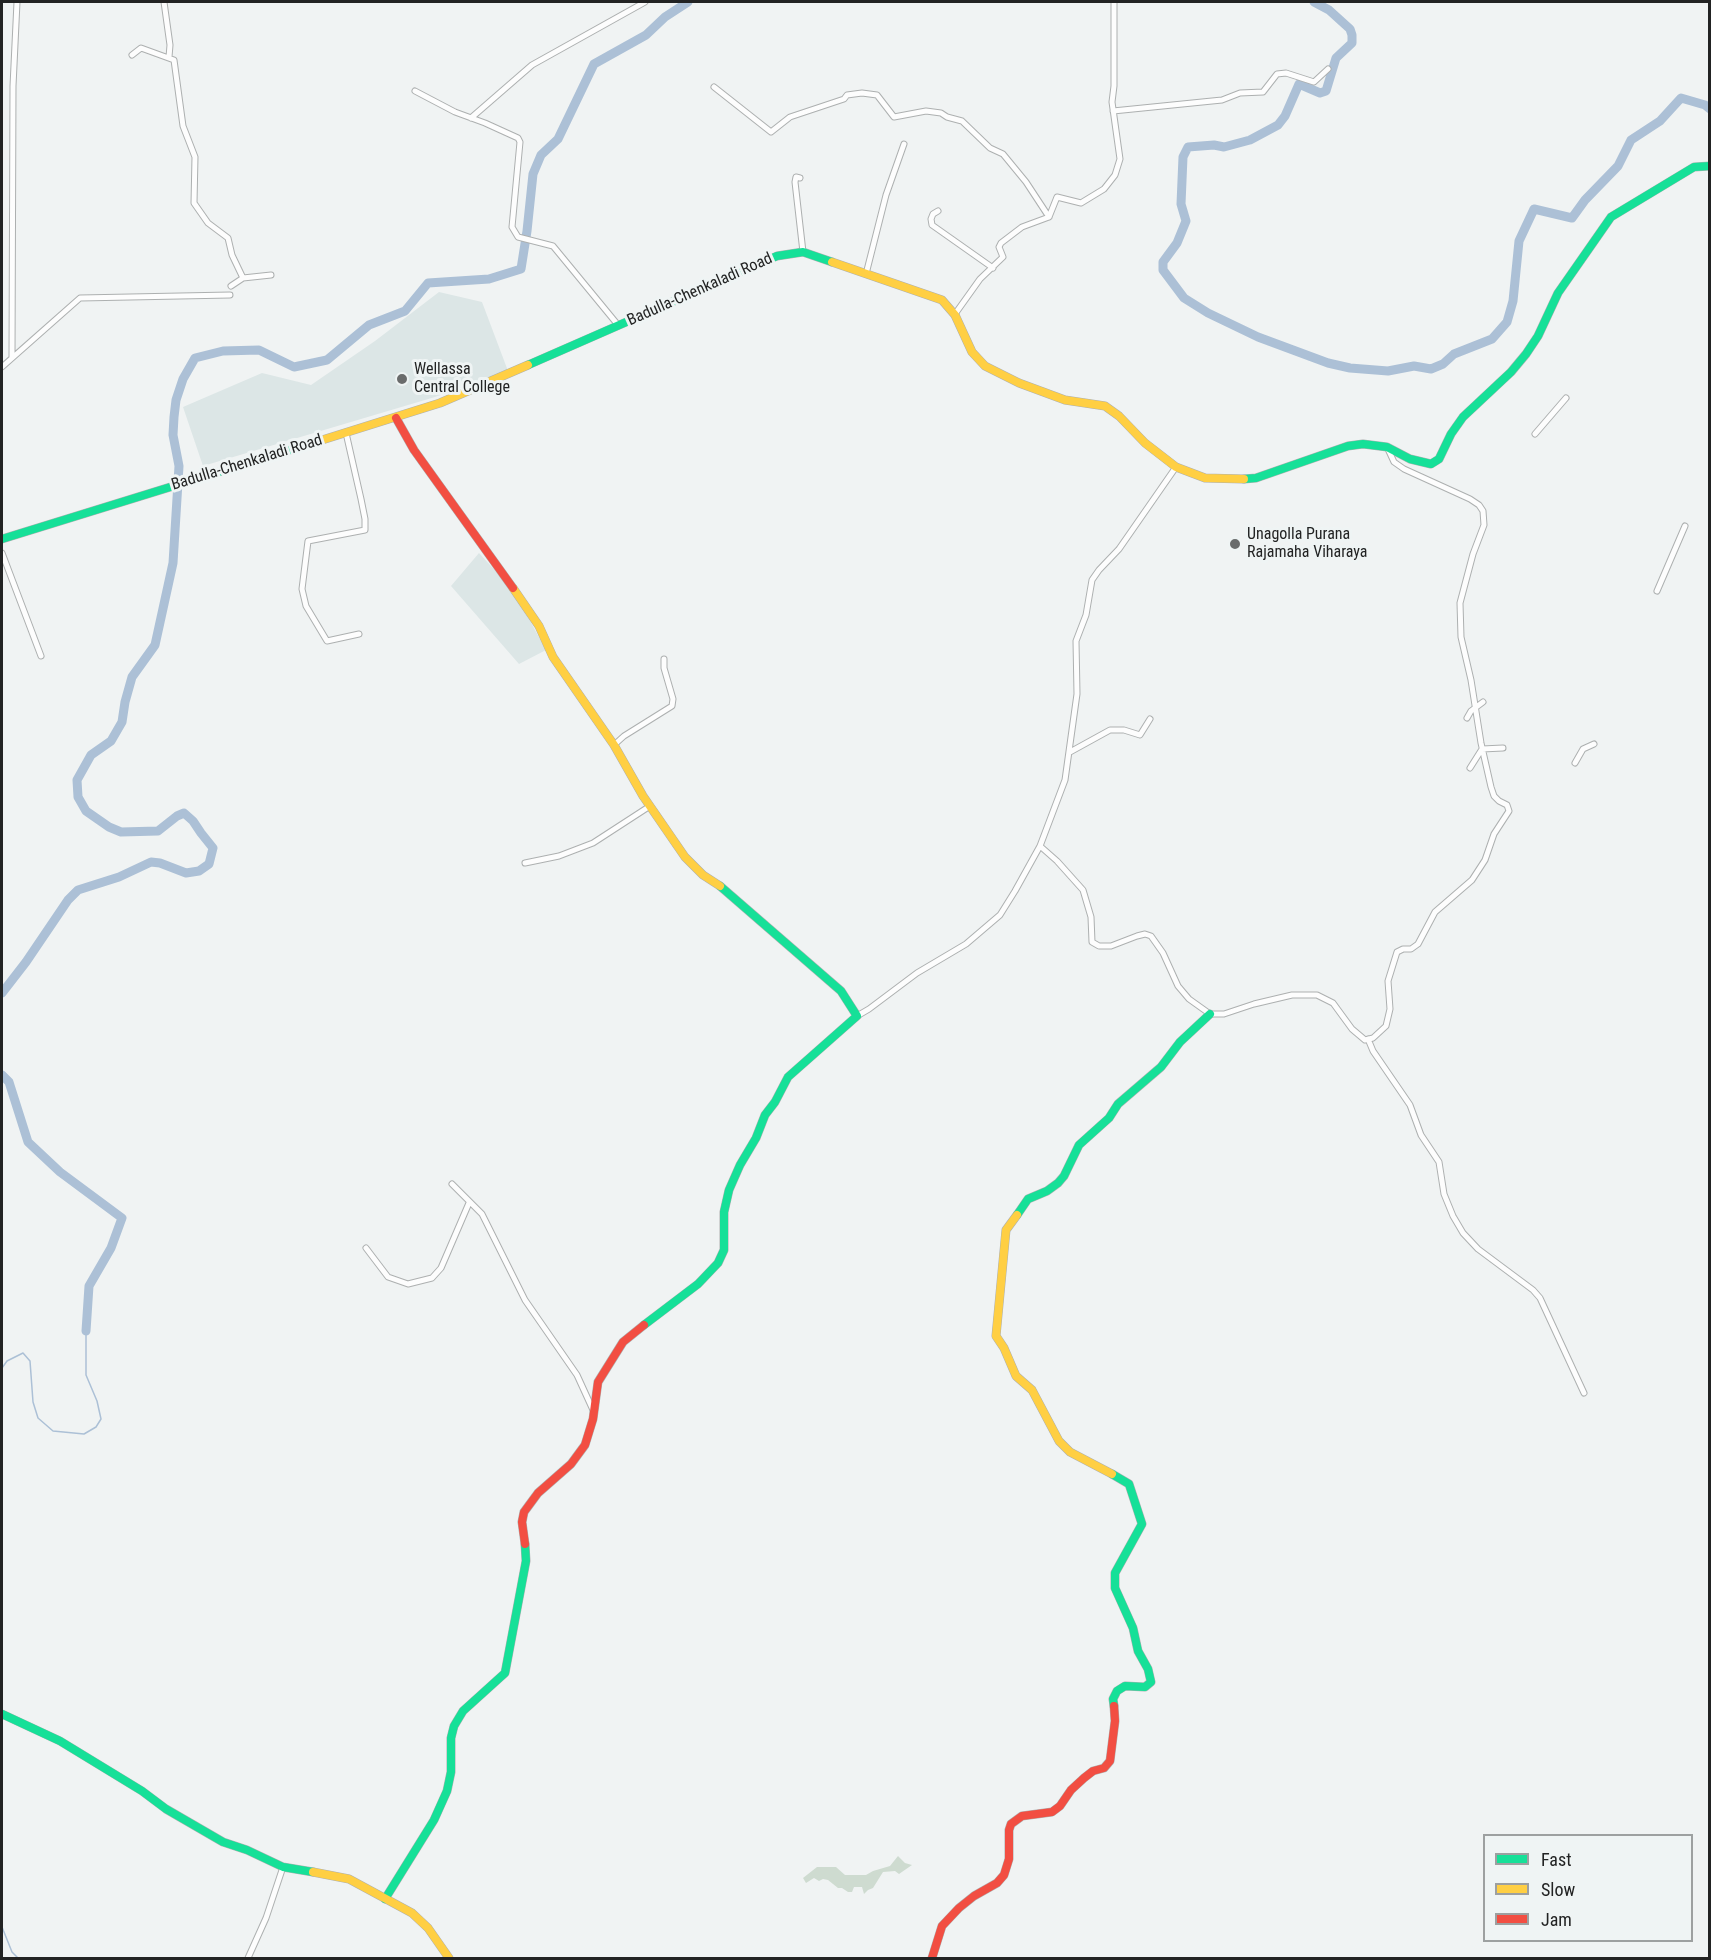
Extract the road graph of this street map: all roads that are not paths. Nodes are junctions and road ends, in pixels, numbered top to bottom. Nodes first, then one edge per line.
1 (17, 2) edge
2 (164, 2) edge
3 (645, 2) edge
4 (1114, 2) edge
5 (132, 55) dead end
6 (169, 57) junction
7 (1328, 69) dead end
8 (714, 87) dead end
9 (414, 92) dead end
10 (1113, 111) junction
11 (471, 118) junction
12 (904, 144) dead end
13 (1710, 166) edge
14 (800, 178) dead end
15 (938, 211) dead end
16 (1049, 217) junction
17 (803, 252) junction
18 (993, 268) junction
19 (866, 274) junction
20 (271, 275) dead end
21 (243, 278) junction
22 (231, 286) dead end
23 (230, 295) dead end
24 (955, 315) junction
25 (619, 326) junction
26 (12, 357) junction
27 (2, 367) edge
28 (1566, 398) dead end
29 (396, 418) junction
30 (346, 433) junction
31 (1535, 434) dead end
32 (1387, 447) junction
33 (1176, 467) junction
34 (1685, 526) dead end
35 (2, 539) edge
36 (2, 553) edge
37 (1657, 591) dead end
38 (359, 634) dead end
39 (41, 656) dead end
40 (664, 659) dead end
41 (1483, 702) dead end
42 (1475, 708) junction
43 (1467, 718) dead end
44 (1150, 719) dead end
45 (1594, 744) dead end
46 (614, 745) junction
47 (1503, 748) dead end
48 (1482, 749) junction
49 (1070, 752) junction
50 (1575, 763) dead end
51 (1470, 768) dead end
52 (650, 807) junction
53 (1040, 846) junction
54 (525, 862) dead end
55 (1210, 1014) junction
56 (858, 1016) junction
57 (1368, 1039) junction
58 (452, 1184) dead end
59 (469, 1203) junction
60 (366, 1248) dead end
61 (1584, 1394) dead end
62 (594, 1412) junction
63 (2, 1713) edge
64 (283, 1867) junction
65 (384, 1899) junction
66 (248, 1959) edge
67 (449, 1959) edge
68 (932, 1959) edge

1 - 26 street
2 - 6 street
3 - 11 street
4 - 10 street
5 - 6 street
6 - 21 street
7 - 10 street
8 - 16 street
9 - 11 street
10 - 16 street
11 - 25 street
12 - 19 street
13 - 32 main road, Badulla-Chenkaladi Road
14 - 17 street
15 - 18 street
16 - 18 street
17 - 19 main road, Badulla-Chenkaladi Road
17 - 25 main road, Badulla-Chenkaladi Road
18 - 24 street
19 - 24 main road, Badulla-Chenkaladi Road
20 - 21 street
21 - 22 street
23 - 26 street
24 - 33 main road, Badulla-Chenkaladi Road
25 - 29 main road, Badulla-Chenkaladi Road
26 - 27 street
28 - 31 street
29 - 30 main road, Badulla-Chenkaladi Road
29 - 46 main road
30 - 35 main road, Badulla-Chenkaladi Road
30 - 38 street
32 - 33 main road, Badulla-Chenkaladi Road
32 - 42 street
33 - 49 street
34 - 37 street
36 - 39 street
40 - 46 street
41 - 42 street
42 - 43 street
42 - 48 street
44 - 49 street
45 - 50 street
46 - 52 main road
47 - 48 street
48 - 51 street
48 - 57 street
49 - 53 street
52 - 54 street
52 - 56 main road
53 - 55 street
53 - 56 street
55 - 57 street
55 - 68 main road
56 - 62 main road
57 - 61 street
58 - 59 street
59 - 60 street
59 - 62 street
62 - 65 main road
63 - 64 main road
64 - 65 main road
64 - 66 street
65 - 67 main road

